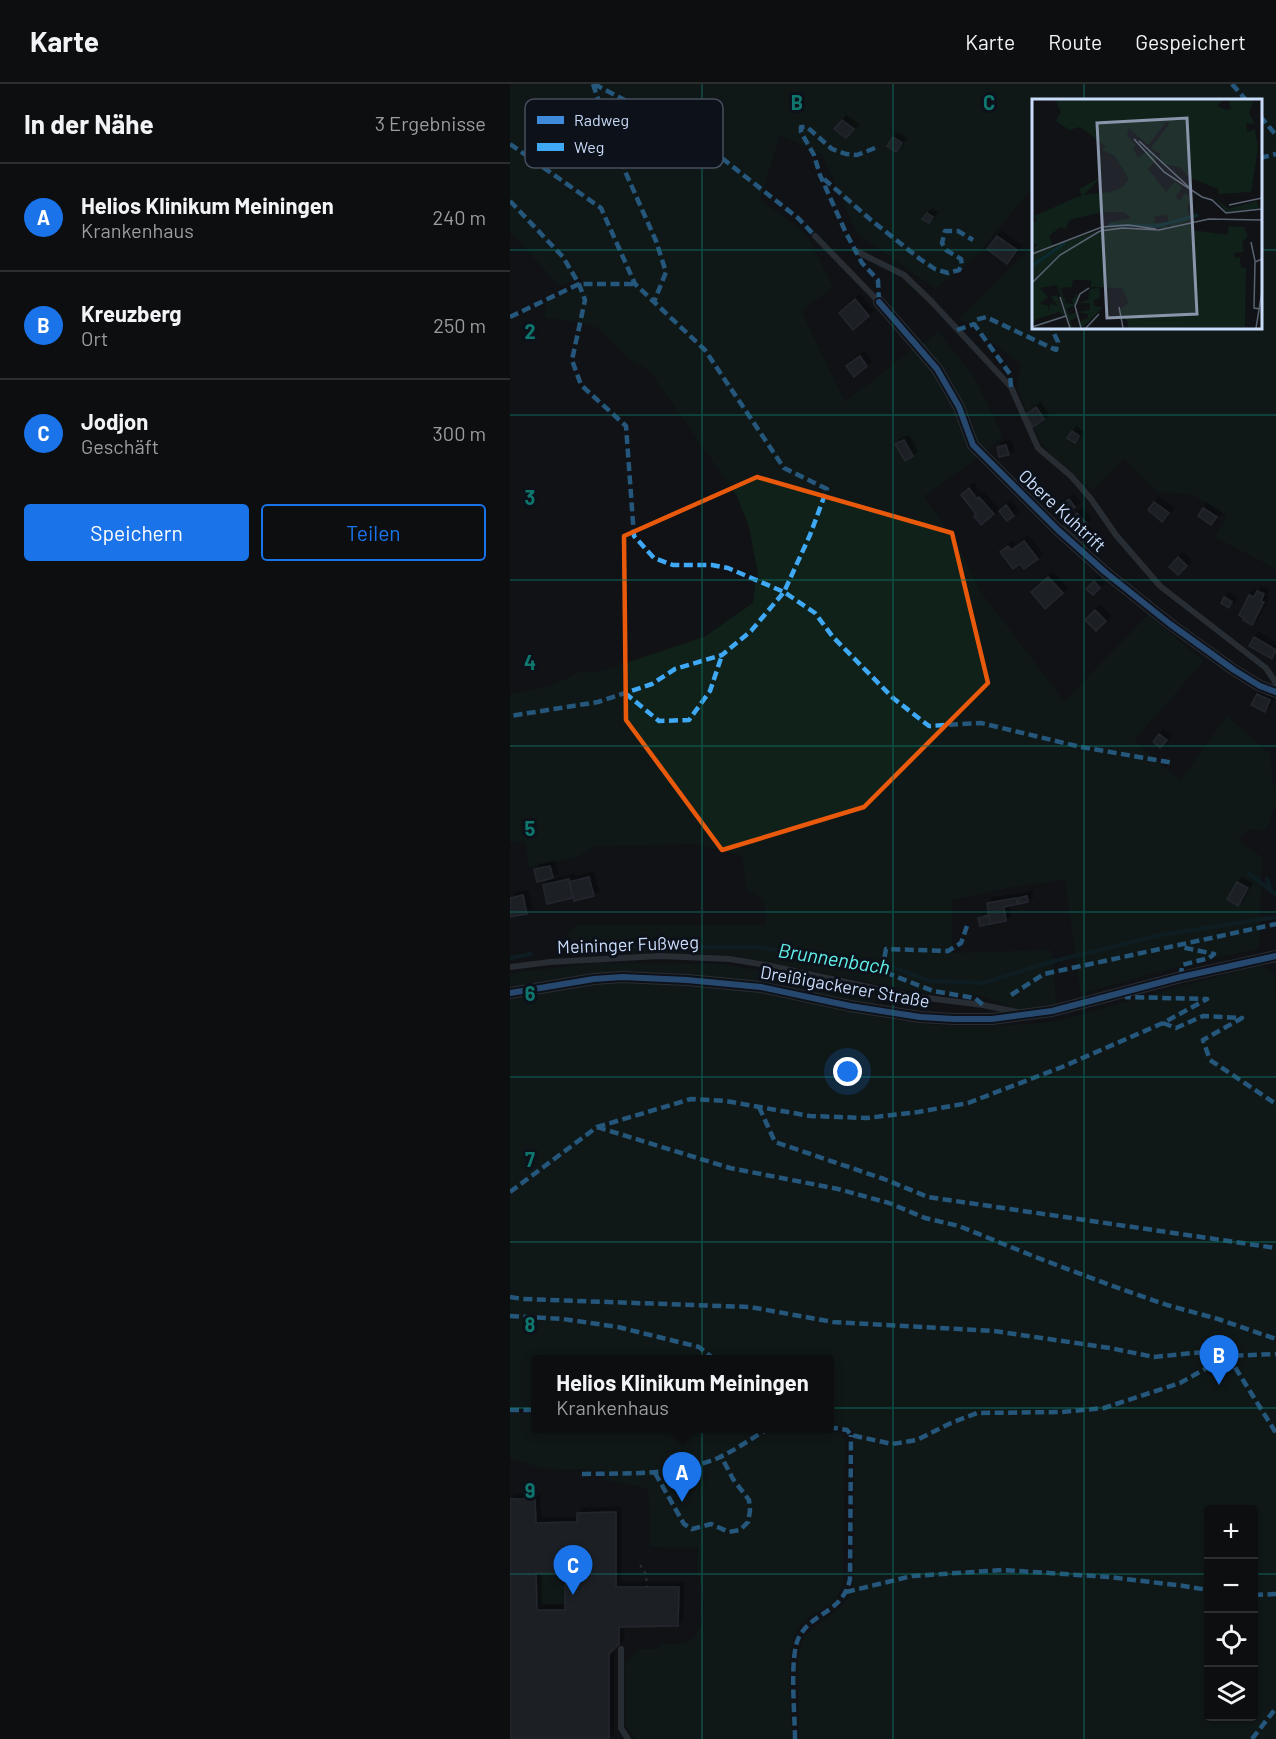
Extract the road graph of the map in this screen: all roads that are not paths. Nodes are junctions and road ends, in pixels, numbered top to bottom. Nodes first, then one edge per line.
1 (815, 236) dead end
2 (856, 251) dead end
3 (879, 302) joint
4 (1276, 683) edge
5 (1276, 692) edge
6 (1276, 956) edge
7 (510, 967) edge
8 (510, 993) edge
9 (1030, 1015) junction
10 (621, 1649) dead end
11 (628, 1739) edge

1 - 3 lane, Obere Kuhtrift
2 - 4 lane
3 - 5 street, Obere Kuhtrift
6 - 9 street, Dreißigackerer Straße
7 - 9 lane, Meininger Fußweg
8 - 9 street, Dreißigackerer Straße
10 - 11 lane

